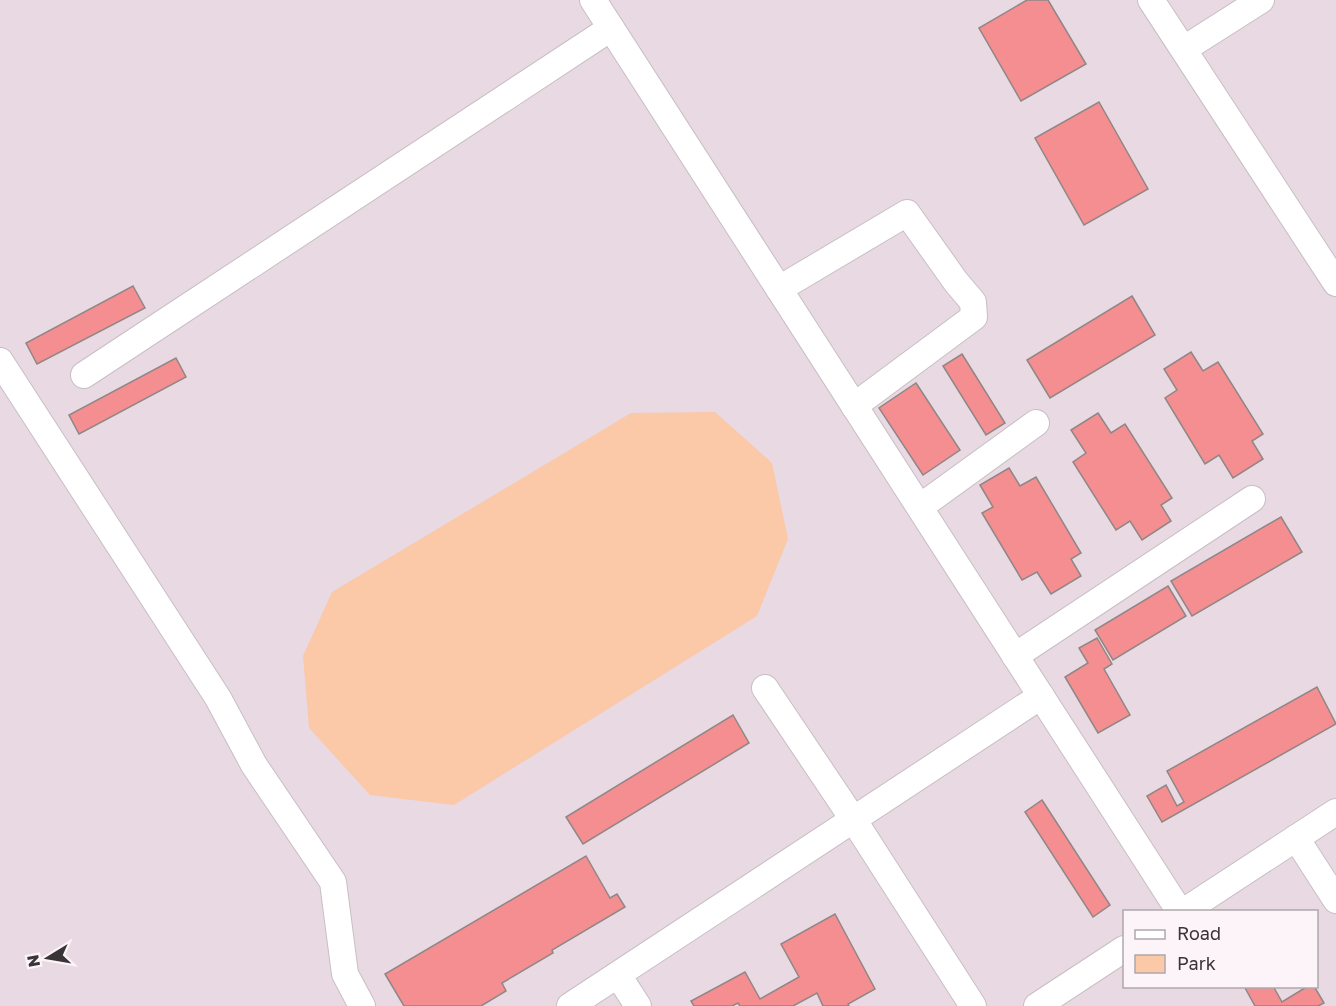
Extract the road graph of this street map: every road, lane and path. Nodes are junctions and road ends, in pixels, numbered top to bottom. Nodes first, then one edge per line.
1 (593, 0) edge
2 (1151, 0) edge
3 (1261, 0) edge
4 (611, 28) junction
5 (1184, 50) junction
6 (1336, 283) edge
7 (779, 289) junction
8 (0, 361) edge
9 (84, 375) dead end
10 (854, 406) junction
11 (1036, 423) dead end
12 (1252, 499) dead end
13 (920, 507) junction
14 (1015, 656) junction
15 (765, 688) dead end
16 (1041, 696) junction
17 (1336, 812) edge
18 (853, 819) junction
19 (1296, 838) junction
20 (1336, 900) edge
21 (1180, 910) edge
22 (1184, 910) edge
23 (1123, 951) edge
24 (618, 975) junction
25 (1073, 996) edge
26 (362, 1006) edge
27 (570, 1006) edge
28 (638, 1006) edge
29 (973, 1006) edge
30 (1037, 1006) edge

1 - 4 lane
2 - 5 lane
3 - 5 lane
4 - 7 lane
4 - 9 lane
5 - 6 lane
7 - 10 lane
7 - 10 lane
8 - 26 lane
10 - 13 lane
11 - 13 lane
12 - 14 lane
13 - 14 lane
14 - 16 lane
15 - 18 lane
16 - 18 lane
16 - 21 lane
17 - 19 lane
18 - 24 lane
18 - 29 lane
19 - 20 lane
19 - 22 lane
23 - 25 lane
24 - 27 lane
24 - 28 lane
25 - 30 lane

